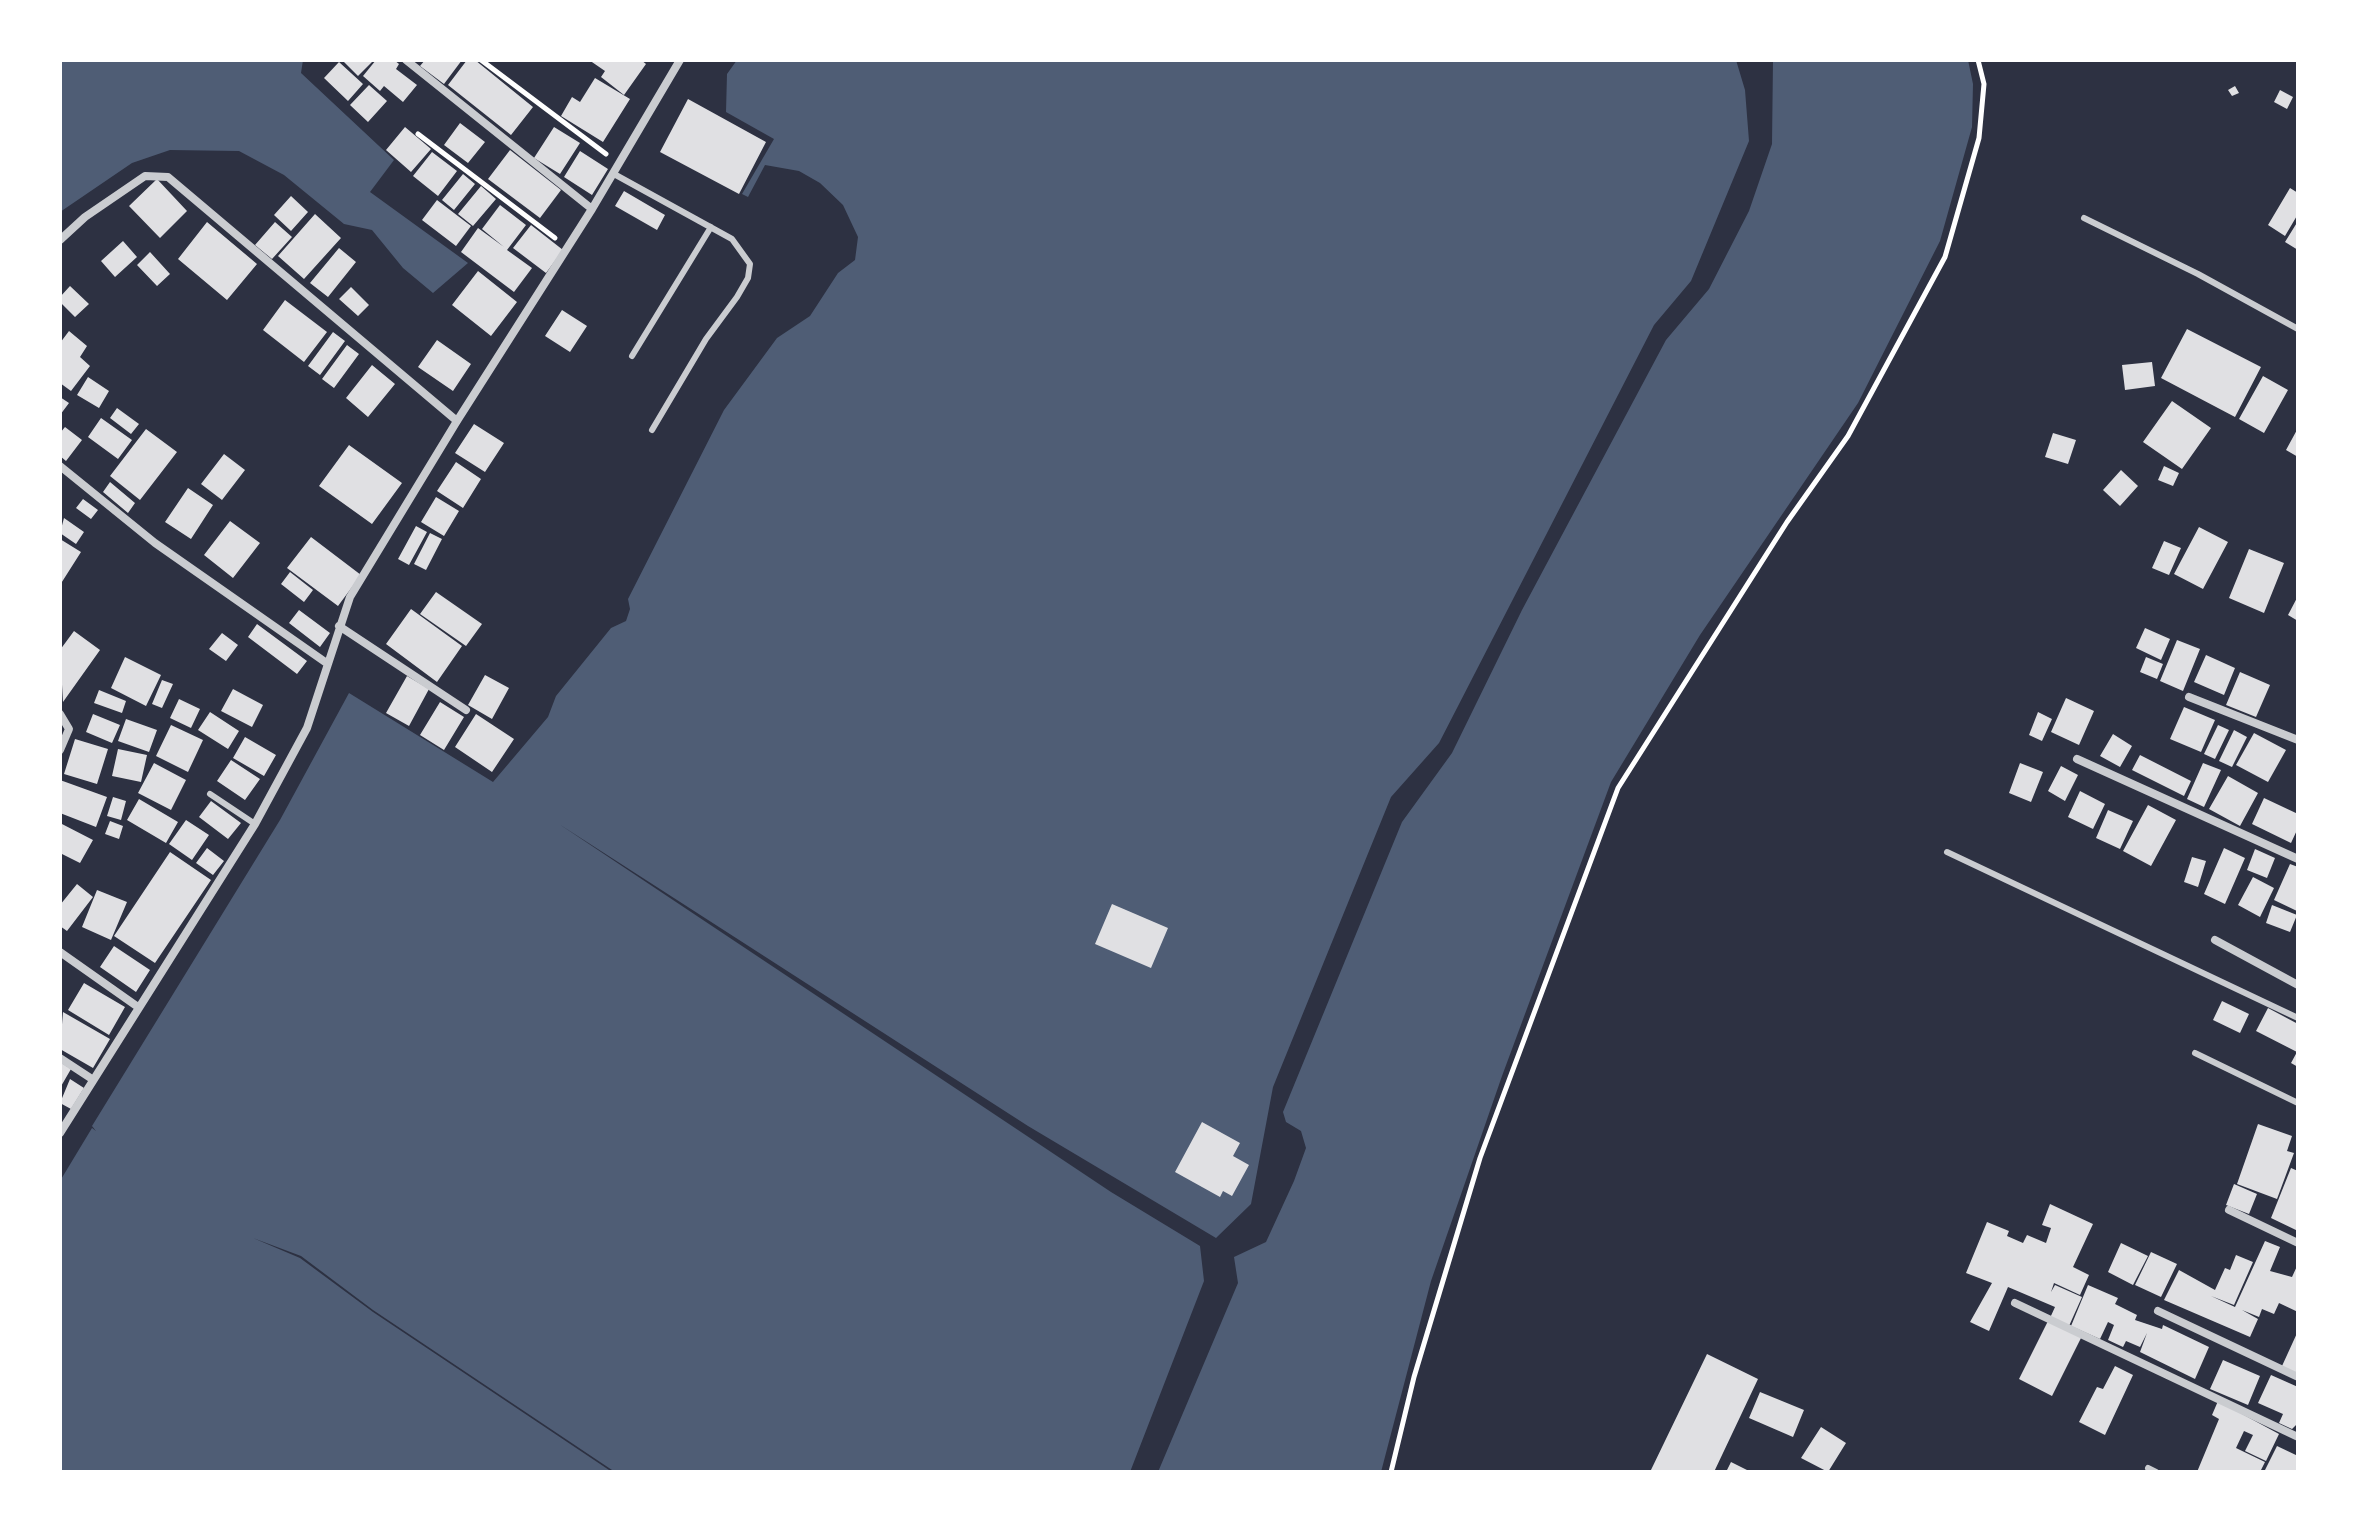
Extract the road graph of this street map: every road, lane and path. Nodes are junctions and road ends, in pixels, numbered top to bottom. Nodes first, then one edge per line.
1 (406, 60) edge
2 (481, 60) edge
3 (680, 60) edge
4 (1978, 60) edge
5 (418, 134) dead end
6 (620, 164) junction
7 (614, 174) junction
8 (592, 209) junction
9 (2084, 218) dead end
10 (711, 227) junction
11 (60, 240) edge
12 (568, 248) junction
13 (2298, 329) edge
14 (632, 356) dead end
15 (457, 421) junction
16 (652, 430) dead end
17 (60, 466) edge
18 (339, 626) junction
19 (328, 664) junction
20 (2189, 697) dead end
21 (466, 710) dead end
22 (60, 714) edge
23 (2298, 740) edge
24 (60, 750) edge
25 (2077, 759) dead end
26 (210, 794) dead end
27 (255, 824) junction
28 (1947, 852) dead end
29 (2298, 859) edge
30 (2215, 940) dead end
31 (60, 952) edge
32 (2298, 985) edge
33 (138, 1007) junction
34 (2298, 1018) edge
35 (2195, 1053) dead end
36 (60, 1058) edge
37 (92, 1079) junction
38 (2298, 1103) edge
39 (60, 1133) edge
40 (2229, 1210) dead end
41 (2298, 1243) edge
42 (2015, 1303) dead end
43 (2158, 1311) dead end
44 (2298, 1377) edge
45 (2298, 1437) edge
46 (2148, 1468) dead end
47 (1391, 1472) edge
48 (2156, 1472) edge

1 - 8 street
2 - 6 path
3 - 6 street
4 - 47 path
5 - 12 path
6 - 7 street
7 - 8 street
7 - 10 lane
8 - 12 street
9 - 13 lane
10 - 14 lane
10 - 16 lane
11 - 15 street
12 - 15 street
15 - 18 street
17 - 19 street
18 - 19 street
18 - 21 street
19 - 27 street
20 - 23 street
22 - 24 street
25 - 29 street
26 - 27 lane
27 - 33 street
28 - 34 lane
30 - 32 street
31 - 33 street
33 - 37 street
35 - 38 lane
36 - 37 street
37 - 39 street
40 - 41 street
42 - 45 street
43 - 44 street
46 - 48 lane

